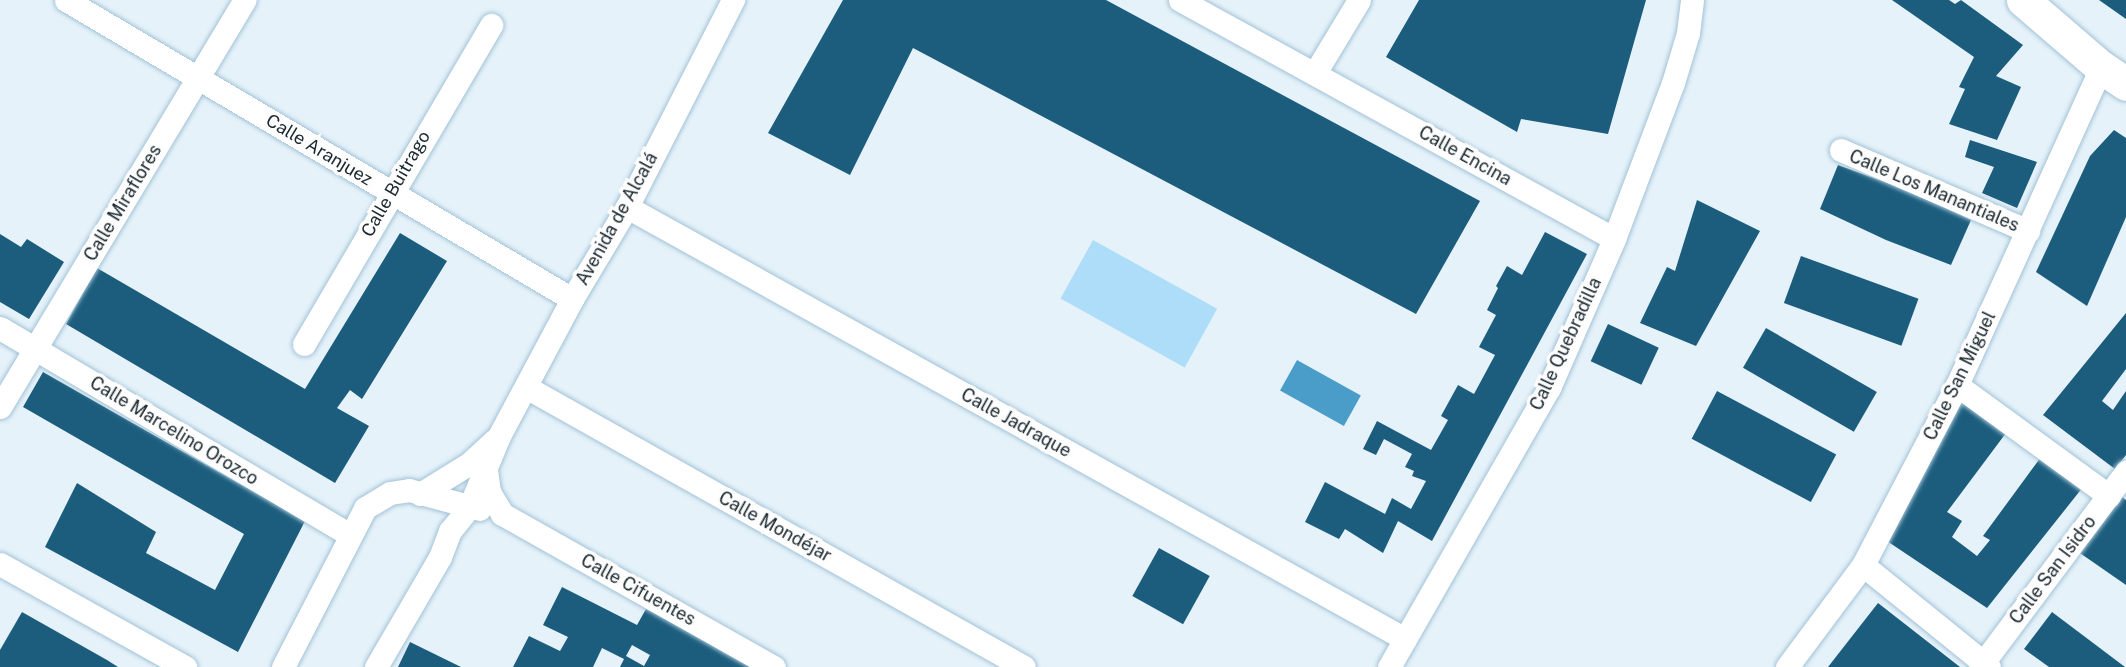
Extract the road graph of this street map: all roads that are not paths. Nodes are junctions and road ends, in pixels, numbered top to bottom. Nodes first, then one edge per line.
1 (66, 0) edge
2 (245, 0) edge
3 (733, 0) edge
4 (1180, 0) edge
5 (1359, 0) edge
6 (1692, 0) edge
7 (2023, 0) edge
8 (491, 25) dead end
9 (1315, 73) junction
10 (2114, 75) edge
11 (198, 79) junction
12 (1841, 150) dead end
13 (390, 192) junction
14 (627, 207) junction
15 (2028, 231) junction
16 (1614, 239) junction
17 (572, 299) junction
18 (0, 328) edge
19 (304, 344) dead end
20 (35, 348) junction
21 (1957, 385) junction
22 (526, 387) junction
23 (0, 407) edge
24 (499, 436) junction
25 (486, 470) junction
26 (2126, 472) edge
27 (427, 496) junction
28 (2109, 496) junction
29 (470, 506) junction
30 (502, 514) junction
31 (450, 531) junction
32 (349, 534) junction
33 (0, 564) edge
34 (1863, 565) junction
35 (1405, 639) junction
36 (1984, 666) edge
37 (185, 667) edge
38 (282, 667) edge
39 (376, 667) edge
40 (774, 667) edge
41 (1024, 667) edge
42 (1389, 667) edge
43 (1787, 667) edge

1 - 11 street, Calle Aranjuez
2 - 11 street, Calle Miraflores
3 - 14 street, Avenida de Alcalá
4 - 9 street, Calle Encina
5 - 9 street
6 - 16 street, Calle Quebradilla
7 - 10 street
8 - 13 street, Calle Buitrago
9 - 16 street, Calle Encina
10 - 15 street, Calle San Miguel
11 - 13 street, Calle Aranjuez
11 - 20 street, Calle Miraflores
12 - 15 street, Calle Los Manantiales
13 - 17 street, Calle Aranjuez
13 - 19 street, Calle Buitrago
14 - 17 street, Avenida de Alcalá
14 - 35 street, Calle Jadraque
15 - 21 street, Calle San Miguel
16 - 35 street, Calle Quebradilla
17 - 22 street, Avenida de Alcalá
18 - 20 street, Calle Marcelino Orozco
20 - 23 street, Calle Miraflores
20 - 32 street, Calle Marcelino Orozco
21 - 28 street
21 - 34 street, Calle San Miguel
22 - 24 street, Avenida de Alcalá
22 - 41 street, Calle Mondéjar
24 - 25 street, Avenida de Alcalá
24 - 27 street, Avenida de Alcalá
25 - 29 street, Avenida de Alcalá
25 - 30 street
26 - 28 street, Calle San Isidro
27 - 29 street, Calle Cifuentes
27 - 31 street
27 - 32 street, Avenida de Alcalá
28 - 36 street, Calle San Isidro
29 - 30 street, Calle Cifuentes
29 - 31 street, Avenida de Alcalá
30 - 40 street, Calle Cifuentes
31 - 39 street, Avenida de Alcalá
32 - 38 street, Avenida de Alcalá
33 - 37 street
34 - 36 street
34 - 43 street, Calle San Miguel
35 - 42 street, Calle Quebradilla

